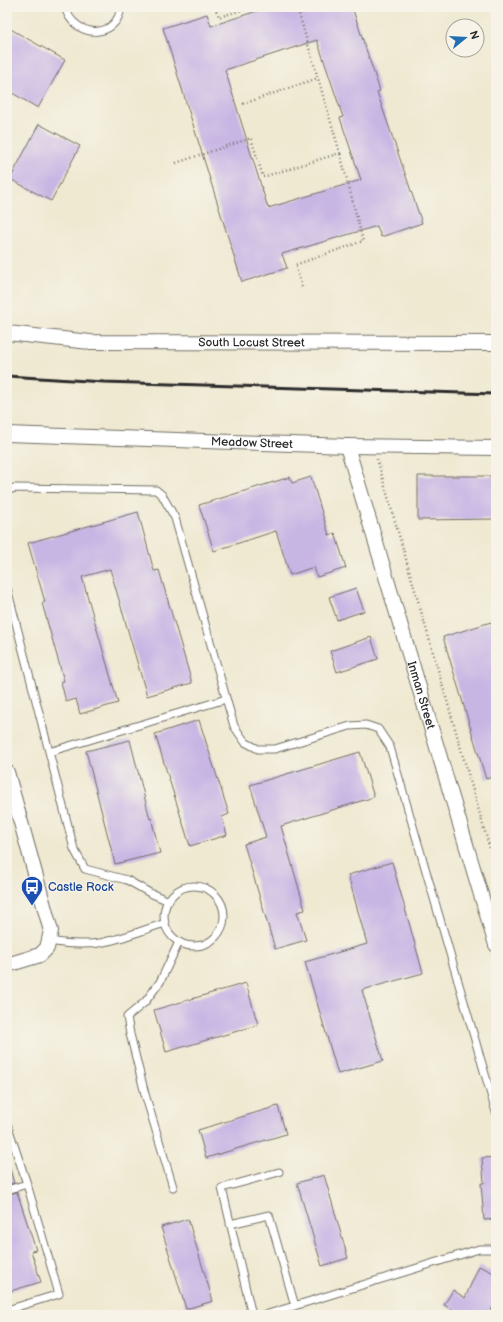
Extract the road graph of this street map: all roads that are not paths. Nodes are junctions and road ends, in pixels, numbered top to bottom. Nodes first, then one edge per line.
1 (65, 7) edge
2 (121, 7) edge
3 (7, 333) edge
4 (496, 343) edge
5 (7, 434) edge
6 (347, 446) junction
7 (496, 448) edge
8 (7, 491) edge
9 (7, 588) edge
10 (226, 700) junction
11 (49, 752) junction
12 (7, 772) edge
13 (169, 901) junction
14 (165, 924) junction
15 (49, 941) junction
16 (179, 942) junction
17 (496, 945) edge
18 (7, 965) edge
19 (496, 1112) edge
20 (7, 1124) edge
21 (279, 1172) dead end
22 (26, 1184) junction
23 (173, 1187) dead end
24 (7, 1190) edge
25 (230, 1224) junction
26 (496, 1249) edge
27 (295, 1306) junction
28 (7, 1310) edge
29 (252, 1315) edge
30 (265, 1315) edge

1 - 2 lane
3 - 4 street, South Locust Street
5 - 6 street, Meadow Street
6 - 7 street, Meadow Street
6 - 17 street, Inman Street
8 - 10 lane
9 - 11 lane
10 - 11 lane
10 - 19 lane
11 - 13 lane
12 - 15 street
13 - 14 lane
13 - 16 lane
14 - 15 lane
14 - 16 lane
15 - 18 street
16 - 23 lane
20 - 22 lane
21 - 25 lane
22 - 24 lane
22 - 28 lane
25 - 27 lane
25 - 29 lane
26 - 27 lane
27 - 30 lane

